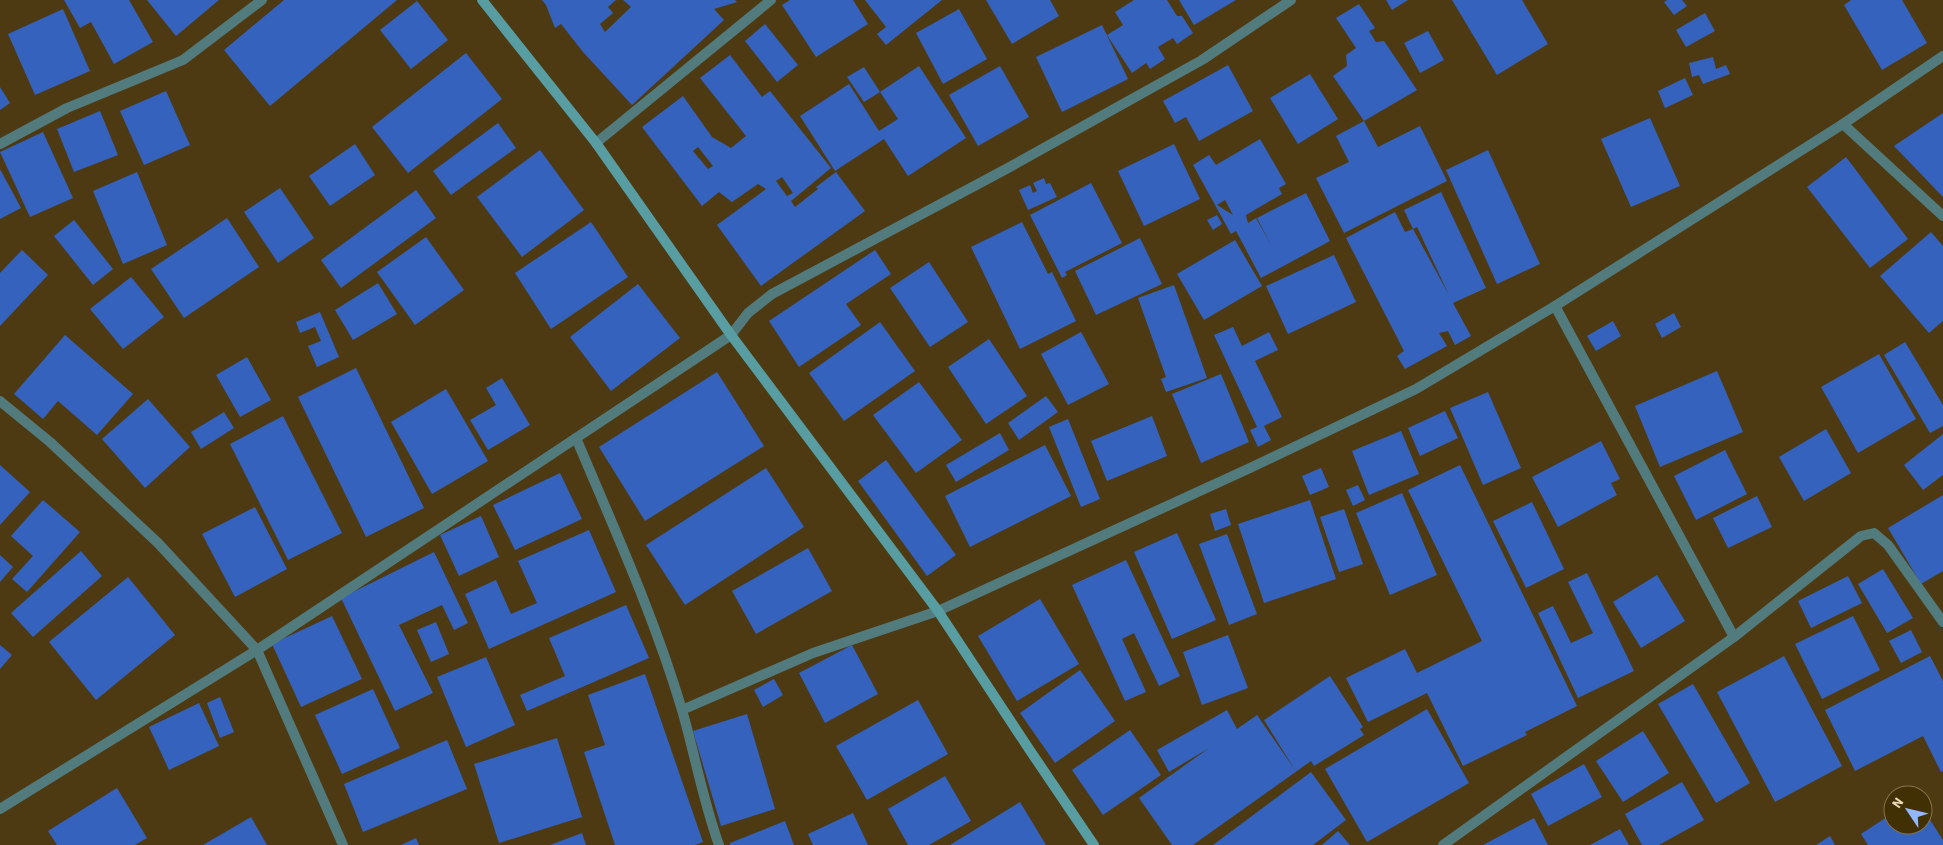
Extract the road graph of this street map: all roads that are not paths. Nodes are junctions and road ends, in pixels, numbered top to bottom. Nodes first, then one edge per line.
1 (262, 0) edge
2 (482, 0) edge
3 (771, 0) edge
4 (1291, 0) edge
5 (1943, 56) edge
6 (1842, 124) junction
7 (596, 142) junction
8 (0, 144) edge
9 (1943, 216) edge
10 (1555, 306) junction
11 (731, 335) junction
12 (0, 401) edge
13 (576, 438) junction
14 (938, 611) junction
15 (1943, 622) edge
16 (1734, 637) junction
17 (257, 650) junction
18 (682, 710) junction
19 (0, 809) edge
20 (342, 845) edge
21 (719, 845) edge
22 (1094, 845) edge
23 (1443, 845) edge

1 - 8 street
2 - 7 main road
3 - 7 street
4 - 11 street
5 - 6 street
6 - 9 street
6 - 10 street
7 - 11 main road
10 - 14 street
10 - 16 street
11 - 13 street
11 - 14 main road
12 - 17 street
13 - 17 street
13 - 18 street
14 - 18 street
14 - 22 main road
15 - 16 street
16 - 23 street
17 - 19 street
17 - 20 street
18 - 21 street

